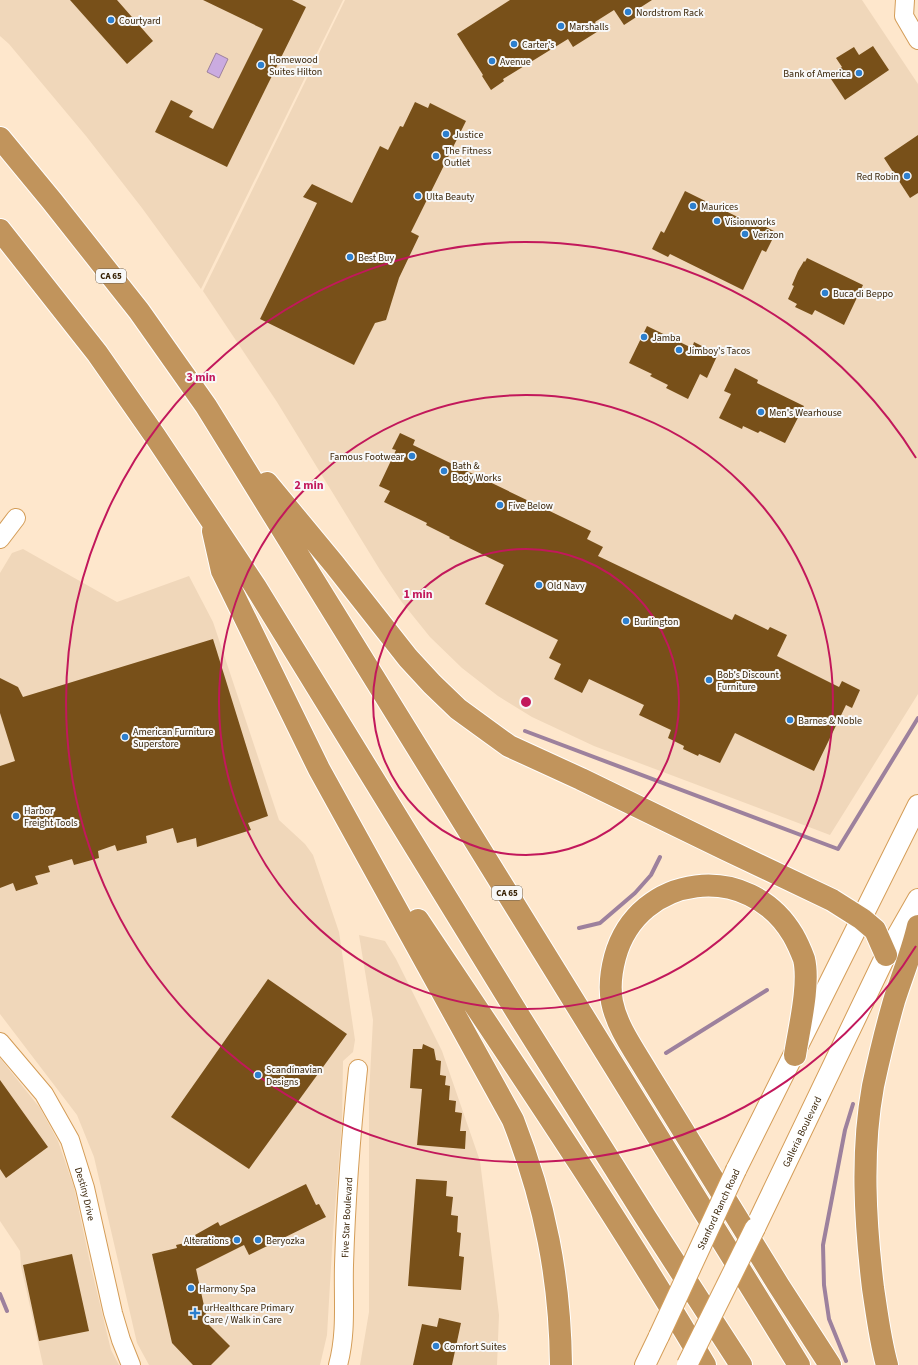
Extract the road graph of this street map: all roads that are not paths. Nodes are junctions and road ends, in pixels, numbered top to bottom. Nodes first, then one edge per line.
1 (915, 0) edge
2 (918, 2) edge
3 (905, 8) edge
4 (918, 31) edge
5 (918, 40) edge
6 (0, 138) edge
7 (0, 230) edge
8 (215, 420) junction
9 (16, 518) dead end
10 (210, 518) junction
11 (0, 539) edge
12 (918, 805) edge
13 (364, 851) junction
14 (918, 899) edge
15 (862, 919) junction
16 (918, 926) edge
17 (886, 956) junction
18 (0, 1042) edge
19 (795, 1055) junction
20 (358, 1070) dead end
21 (130, 1365) edge
22 (338, 1365) edge
23 (561, 1365) edge
24 (645, 1365) edge
25 (687, 1365) edge
26 (705, 1365) edge
27 (741, 1365) edge
28 (799, 1365) edge
29 (830, 1365) edge
30 (887, 1365) edge

1 - 2 street
3 - 4 street
3 - 5 street
6 - 8 highway, CA 65
7 - 10 highway
8 - 15 highway
8 - 28 highway, CA 65
9 - 11 street
10 - 13 highway
10 - 27 highway
12 - 15 main road
13 - 23 highway
13 - 26 highway
14 - 17 main road, Galleria Boulevard
15 - 17 highway
15 - 19 main road
16 - 30 highway
17 - 25 main road, Galleria Boulevard, bridge
18 - 21 street, Destiny Drive
19 - 24 main road, Stanford Ranch Road, bridge
19 - 29 highway
20 - 22 street, Five Star Boulevard

